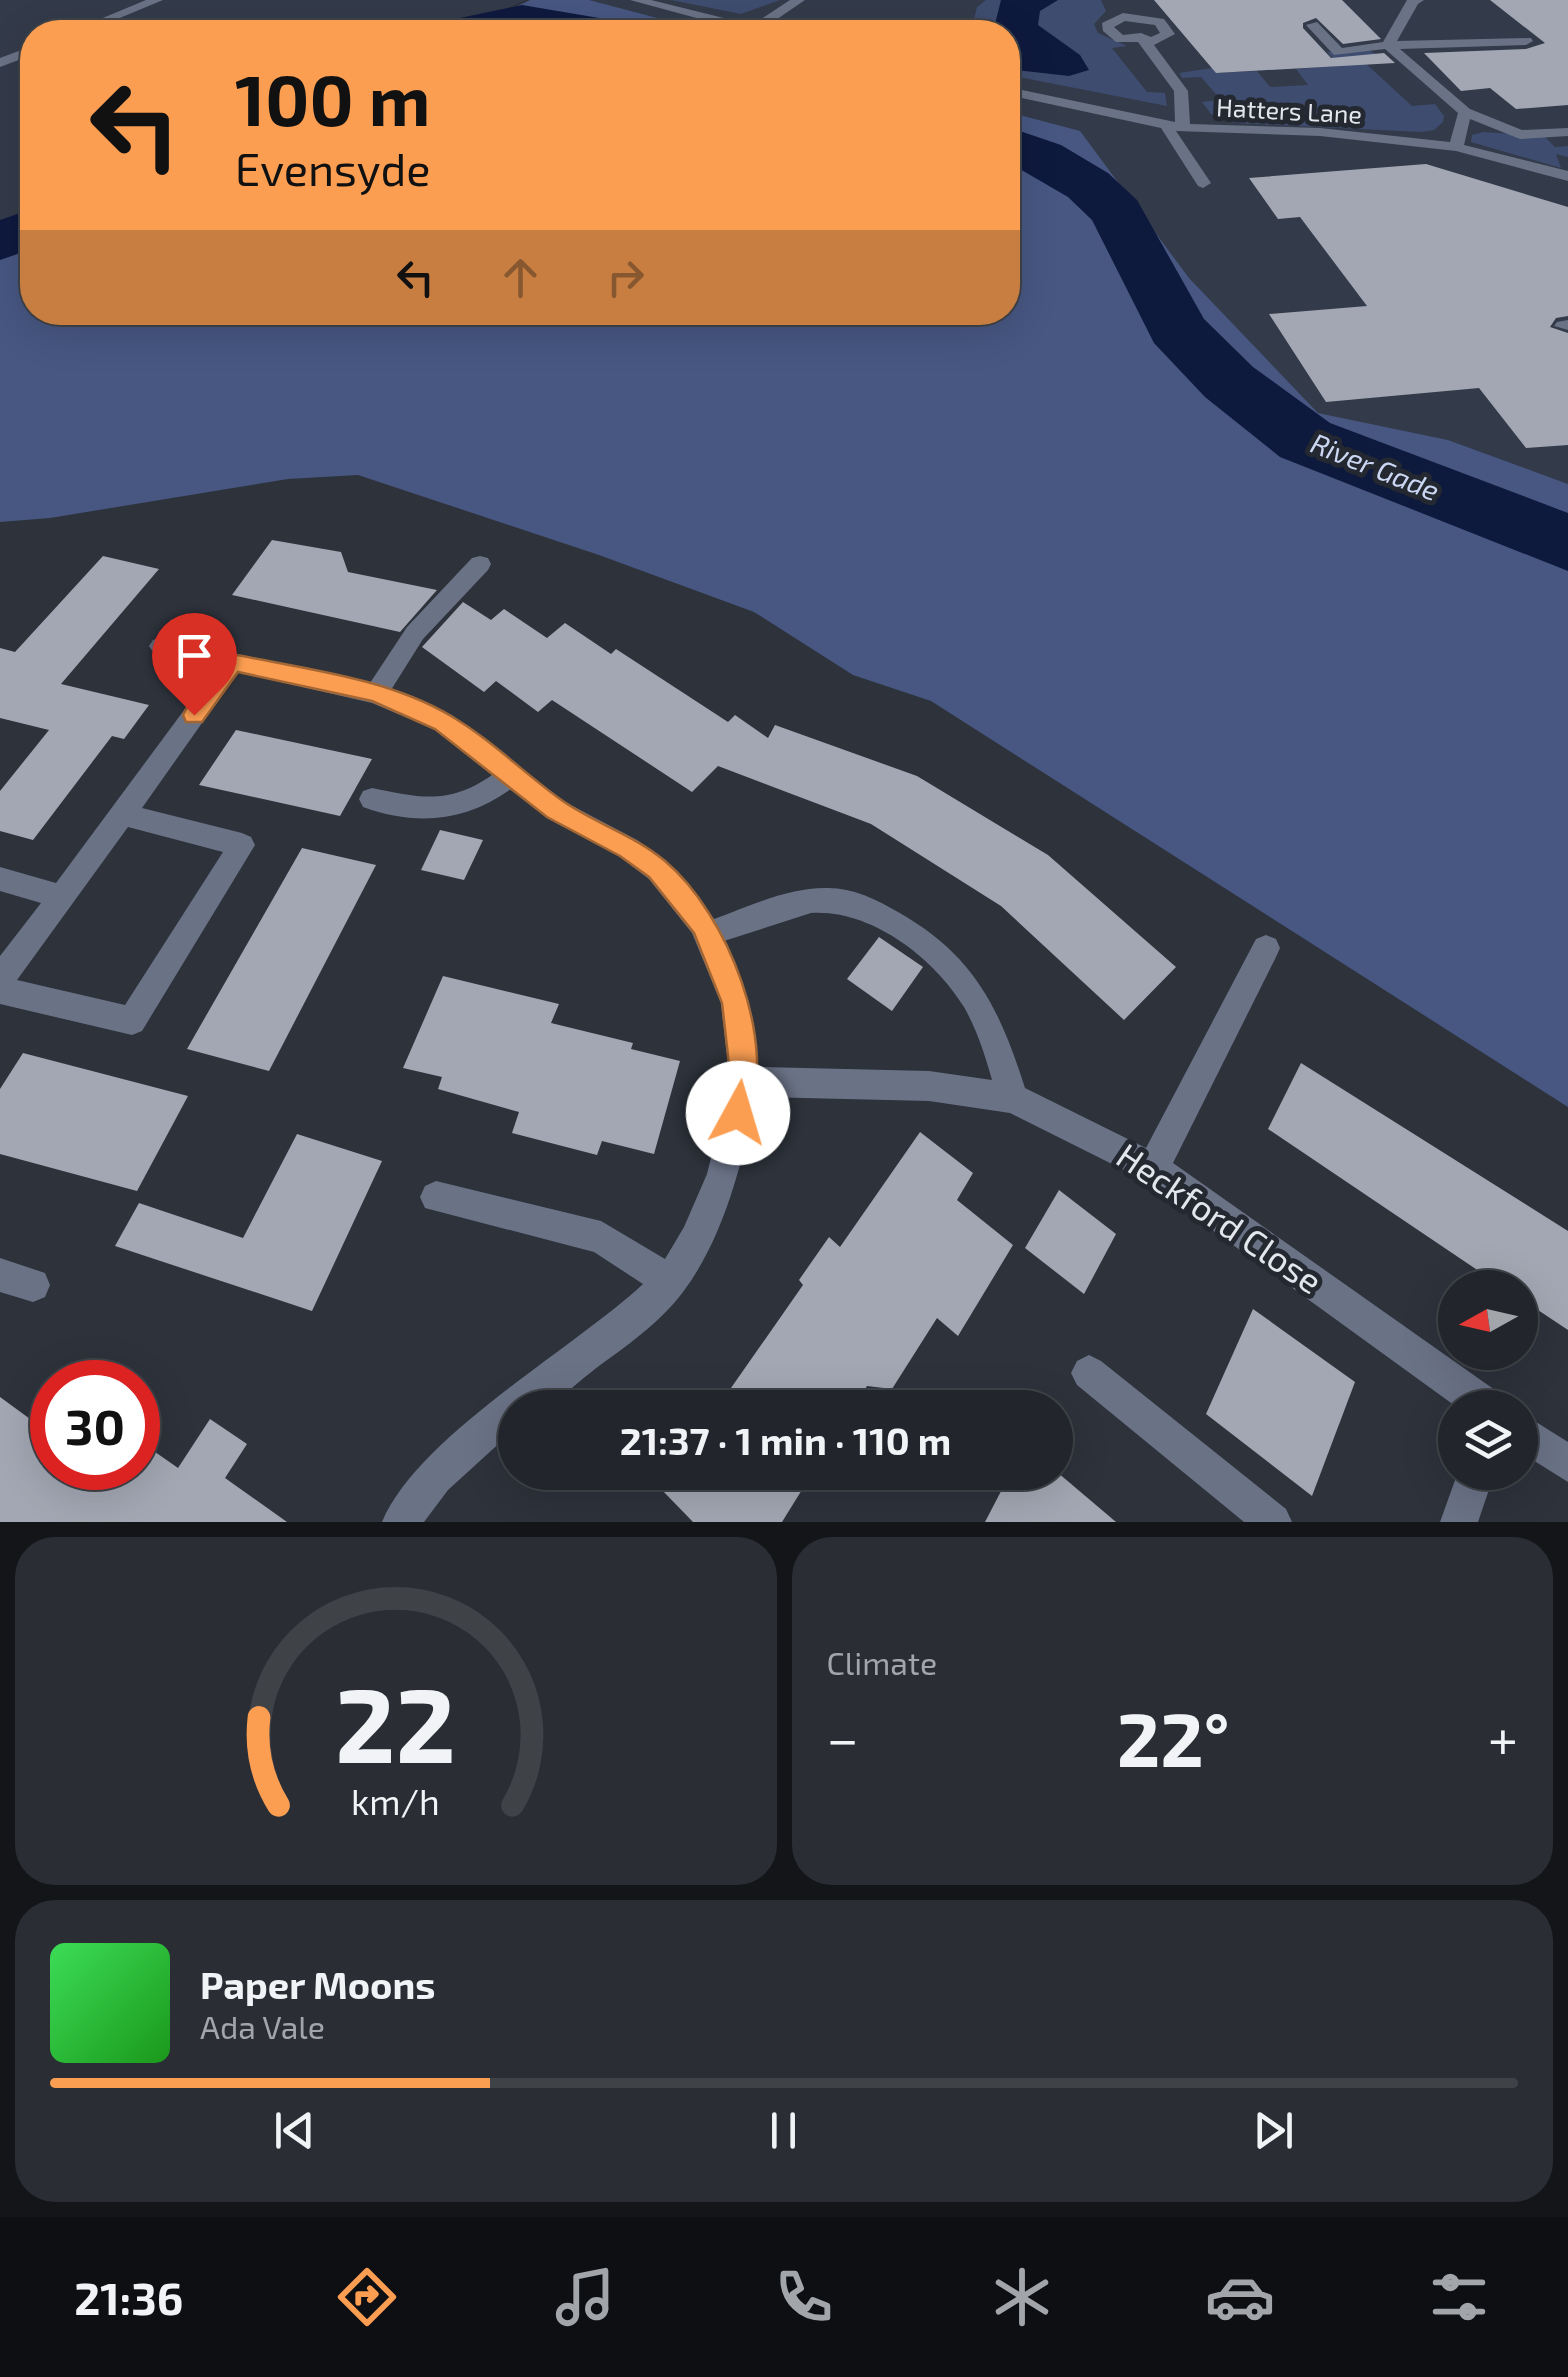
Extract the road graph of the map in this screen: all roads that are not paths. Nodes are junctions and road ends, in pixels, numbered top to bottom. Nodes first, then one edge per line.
1 (114, 0) edge
2 (157, 0) edge
3 (636, 0) edge
4 (799, 0) edge
5 (1413, 0) edge
6 (140, 6) junction
7 (106, 20) edge
8 (715, 20) edge
9 (773, 20) edge
10 (1312, 25) dead end
11 (1141, 37) dead end
12 (1526, 40) dead end
13 (1388, 45) junction
14 (1020, 94) edge
15 (1465, 112) junction
16 (1176, 127) junction
17 (1568, 132) edge
18 (1456, 147) junction
19 (1568, 176) edge
20 (1204, 183) dead end
21 (480, 564) dead end
22 (161, 646) dead end
23 (232, 662) junction
24 (376, 694) junction
25 (510, 776) junction
26 (372, 799) dead end
27 (123, 814) junction
28 (0, 879) edge
29 (62, 896) junction
30 (707, 934) junction
31 (1266, 948) dead end
32 (0, 980) edge
33 (0, 990) edge
34 (744, 1082) junction
35 (1013, 1098) junction
36 (1153, 1168) junction
37 (436, 1197) dead end
38 (0, 1275) edge
39 (670, 1282) junction
40 (33, 1286) dead end
41 (1090, 1373) dead end
42 (1464, 1390) edge
43 (1538, 1443) edge
44 (1568, 1464) edge
45 (1470, 1490) edge
46 (401, 1522) edge
47 (1272, 1522) edge
48 (1458, 1522) edge

1 - 6 street
2 - 6 street
3 - 8 street
4 - 9 street
5 - 13 street
6 - 7 street
10 - 13 street
11 - 16 street
12 - 13 street
13 - 15 street
14 - 16 street, Hatters Lane
15 - 17 street
15 - 18 street
16 - 18 street, Hatters Lane
16 - 20 street
18 - 19 street, Hatters Lane
21 - 24 street
22 - 23 street
23 - 24 street
23 - 27 street
24 - 25 street
25 - 26 street
25 - 30 street
27 - 29 street
27 - 33 street
28 - 29 street
29 - 32 street
30 - 34 street
30 - 35 street
31 - 36 street
34 - 35 street, Heckford Close
34 - 39 street
35 - 36 street, Heckford Close
36 - 42 street, Heckford Close
37 - 39 street
38 - 40 street
39 - 46 street
41 - 47 street
43 - 44 street
45 - 48 street

